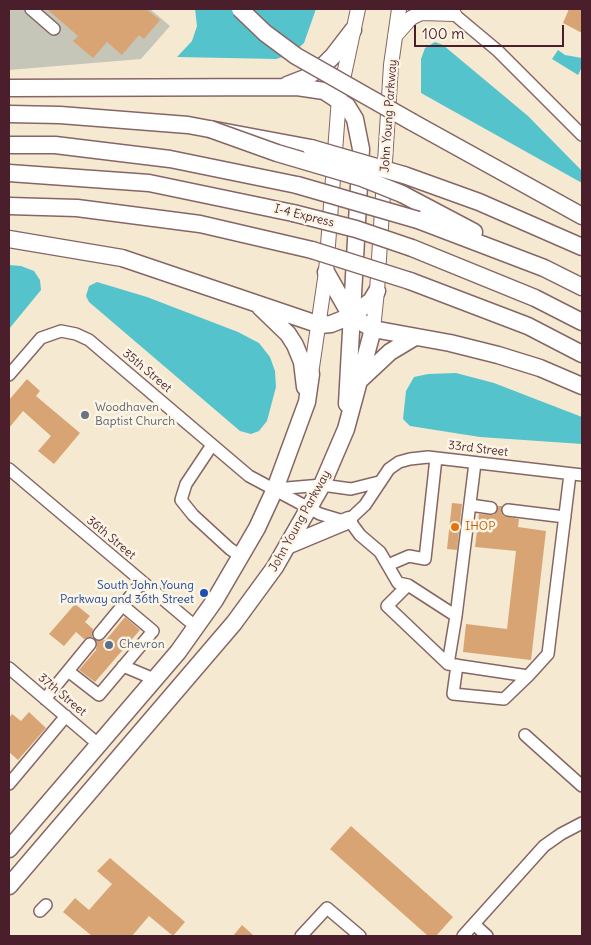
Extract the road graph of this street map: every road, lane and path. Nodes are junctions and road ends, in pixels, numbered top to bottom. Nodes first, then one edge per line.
1 (31, 9) edge
2 (240, 9) edge
3 (358, 9) edge
4 (399, 9) edge
5 (450, 11) edge
6 (54, 29) dead end
7 (353, 30) junction
8 (395, 36) junction
9 (278, 87) junction
10 (9, 88) edge
11 (339, 98) junction
12 (9, 114) edge
13 (210, 128) junction
14 (582, 135) edge
15 (9, 145) edge
16 (9, 173) edge
17 (9, 206) edge
18 (582, 216) edge
19 (9, 238) edge
20 (582, 247) edge
21 (544, 268) junction
22 (326, 272) junction
23 (582, 286) edge
24 (378, 291) junction
25 (252, 300) junction
26 (351, 316) junction
27 (582, 322) edge
28 (320, 324) junction
29 (373, 329) junction
30 (415, 337) junction
31 (582, 354) edge
32 (311, 374) joint
33 (9, 375) edge
34 (360, 380) junction
35 (582, 386) edge
36 (306, 402) junction
37 (346, 429) junction
38 (212, 444) junction
39 (436, 458) junction
40 (475, 463) junction
41 (9, 469) edge
42 (570, 474) junction
43 (582, 475) edge
44 (379, 482) junction
45 (322, 485) junction
46 (276, 489) junction
47 (470, 505) junction
48 (491, 508) dead end
49 (309, 509) junction
50 (508, 510) dead end
51 (565, 517) junction
52 (349, 520) junction
53 (289, 545) junction
54 (241, 556) junction
55 (388, 565) junction
56 (142, 582) junction
57 (408, 585) junction
58 (122, 605) junction
59 (456, 616) junction
60 (196, 627) junction
61 (99, 634) dead end
62 (90, 644) dead end
63 (453, 664) junction
64 (123, 666) junction
65 (10, 671) edge
66 (68, 671) junction
67 (528, 676) junction
68 (154, 679) junction
69 (45, 699) junction
70 (66, 716) junction
71 (525, 735) dead end
72 (98, 744) junction
73 (9, 784) edge
74 (582, 786) edge
75 (88, 794) junction
76 (582, 823) edge
77 (9, 849) edge
78 (9, 886) edge
79 (474, 924) junction
80 (301, 936) edge
81 (360, 936) edge
82 (463, 936) edge
83 (487, 936) edge

1 - 6 street
2 - 18 highway, bridge
3 - 7 main road
4 - 8 main road, John Young Parkway
5 - 8 main road
5 - 14 street
7 - 9 highway
7 - 11 main road
8 - 24 main road, John Young Parkway
9 - 10 highway
9 - 11 highway
11 - 22 main road
11 - 26 highway
12 - 13 highway
13 - 20 highway, bridge
13 - 21 highway, bridge
15 - 21 highway, bridge
16 - 27 highway, I-4 Express, bridge
17 - 31 highway, bridge
19 - 25 highway
21 - 23 highway
22 - 26 highway
22 - 28 main road
24 - 26 highway
24 - 29 main road, John Young Parkway
25 - 28 highway
25 - 36 highway
26 - 28 highway
26 - 29 highway
26 - 37 highway
28 - 32 main road
29 - 30 highway
29 - 34 highway, John Young Parkway
30 - 34 highway
30 - 35 highway
32 - 36 highway
33 - 38 street, 35th Street
34 - 37 highway, John Young Parkway
36 - 46 highway
37 - 45 highway, John Young Parkway
38 - 46 street, 35th Street
38 - 54 street
39 - 40 street, 33rd Street
39 - 44 street, 33rd Street
39 - 55 street
40 - 42 street, 33rd Street
40 - 47 street
41 - 56 street, 36th Street
42 - 43 street, 33rd Street
42 - 51 street
44 - 45 street
44 - 52 street, 33rd Street
45 - 46 street
45 - 49 highway, John Young Parkway
46 - 49 street
46 - 54 highway
47 - 48 street
47 - 59 street
49 - 52 street
49 - 53 highway, John Young Parkway
50 - 51 street
51 - 67 street
52 - 53 highway
52 - 55 street
53 - 75 highway, John Young Parkway
54 - 60 highway
55 - 57 street
56 - 58 street
56 - 60 street, 36th Street
57 - 59 street
57 - 63 street
58 - 61 street
58 - 64 street
59 - 63 street
60 - 68 highway
62 - 66 street
63 - 67 street
63 - 67 street
64 - 66 street
64 - 68 street
65 - 69 street, 37th Street
66 - 69 street
68 - 72 highway
69 - 70 street, 37th Street
70 - 72 street, 37th Street
70 - 73 street
71 - 74 street
72 - 75 highway
72 - 77 highway
75 - 78 highway, John Young Parkway
76 - 79 street
79 - 82 street
79 - 83 street
80 - 81 street

